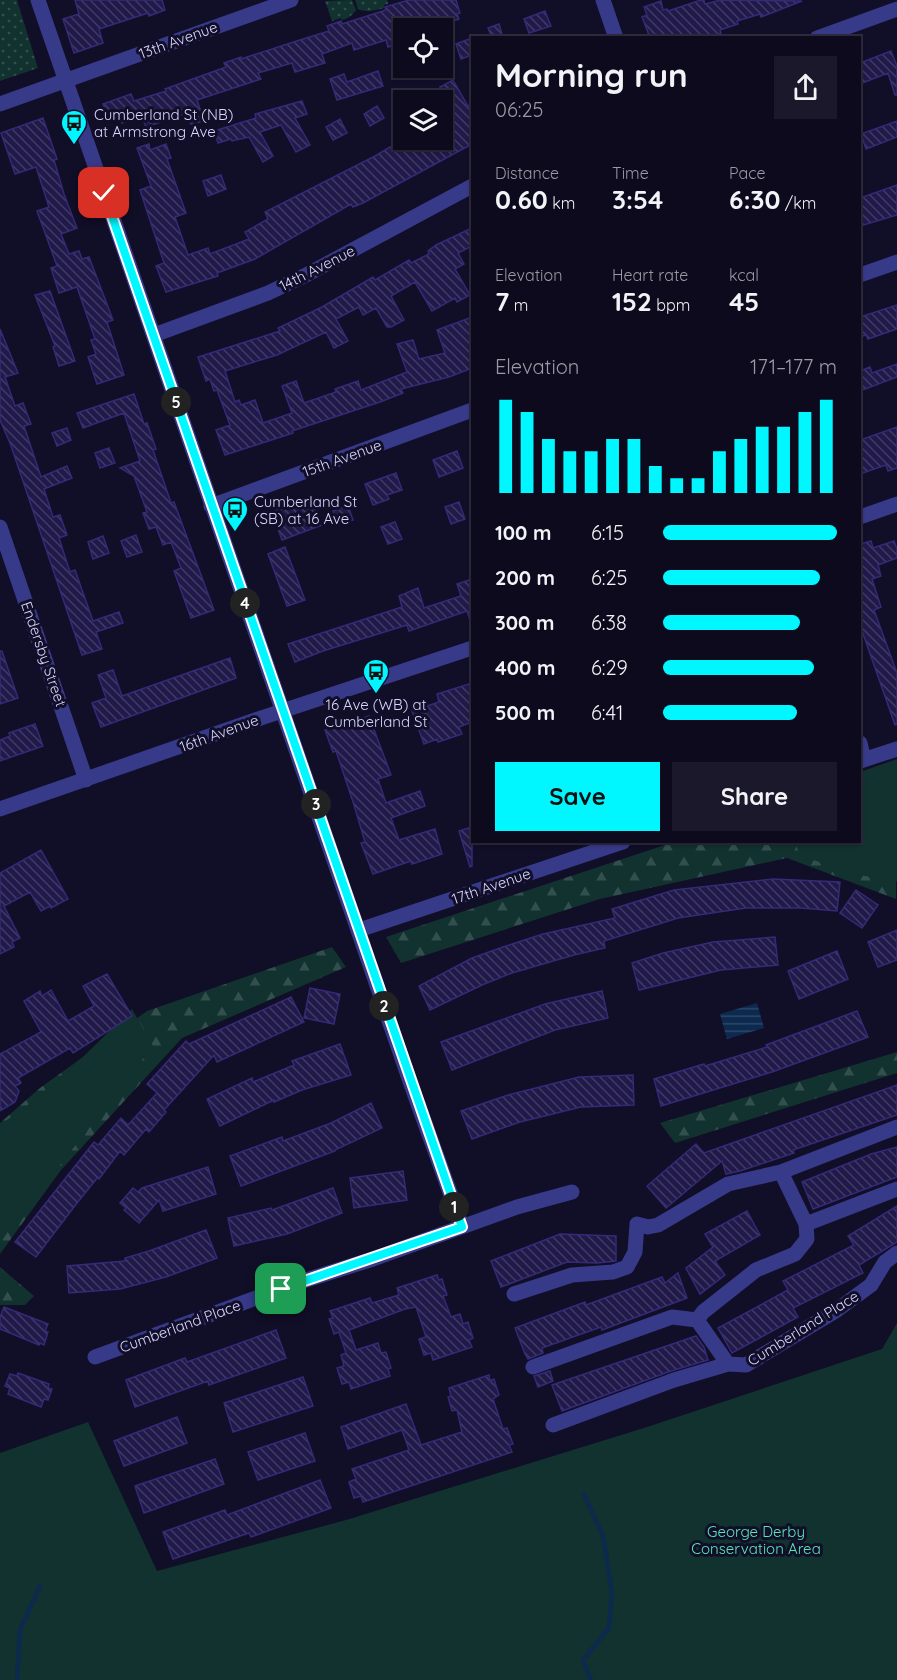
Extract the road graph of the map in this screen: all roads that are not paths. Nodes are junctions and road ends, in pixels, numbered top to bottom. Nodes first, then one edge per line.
1 (38, 0) edge
2 (291, 0) edge
3 (603, 0) edge
4 (897, 9) edge
5 (615, 36) edge
6 (823, 36) edge
7 (66, 81) junction
8 (0, 104) edge
9 (471, 187) edge
10 (897, 262) edge
11 (861, 275) edge
12 (154, 335) junction
13 (471, 410) edge
14 (897, 504) edge
15 (212, 506) junction
16 (861, 517) edge
17 (0, 527) edge
18 (471, 648) edge
19 (283, 711) junction
20 (897, 749) edge
21 (862, 761) edge
22 (86, 780) junction
23 (0, 809) edge
24 (620, 843) edge
25 (359, 930) junction
26 (897, 1127) edge
27 (781, 1172) junction
28 (897, 1190) edge
29 (572, 1192) dead end
30 (806, 1224) junction
31 (462, 1227) junction
32 (897, 1253) edge
33 (514, 1294) dead end
34 (698, 1320) junction
35 (95, 1357) dead end
36 (728, 1364) junction
37 (533, 1367) dead end
38 (554, 1425) dead end

1 - 7 street
2 - 7 street, 13th Avenue
3 - 5 street
4 - 6 street
7 - 8 street, 13th Avenue
7 - 12 street
9 - 12 street, 14th Avenue
10 - 11 street
12 - 15 street
13 - 15 street, 15th Avenue
14 - 16 street
15 - 19 street
17 - 22 street, Endersby Street
18 - 19 street, 16th Avenue
19 - 22 street, 16th Avenue
19 - 25 street
20 - 21 street
22 - 23 street, 16th Avenue
24 - 25 street, 17th Avenue
25 - 31 street
26 - 27 street
27 - 30 street
27 - 33 street
28 - 30 street
29 - 31 street, Cumberland Place
30 - 34 street
31 - 35 street, Cumberland Place
32 - 36 street, Cumberland Place
34 - 36 street, Cumberland Place
34 - 37 street
36 - 38 street, Cumberland Place

